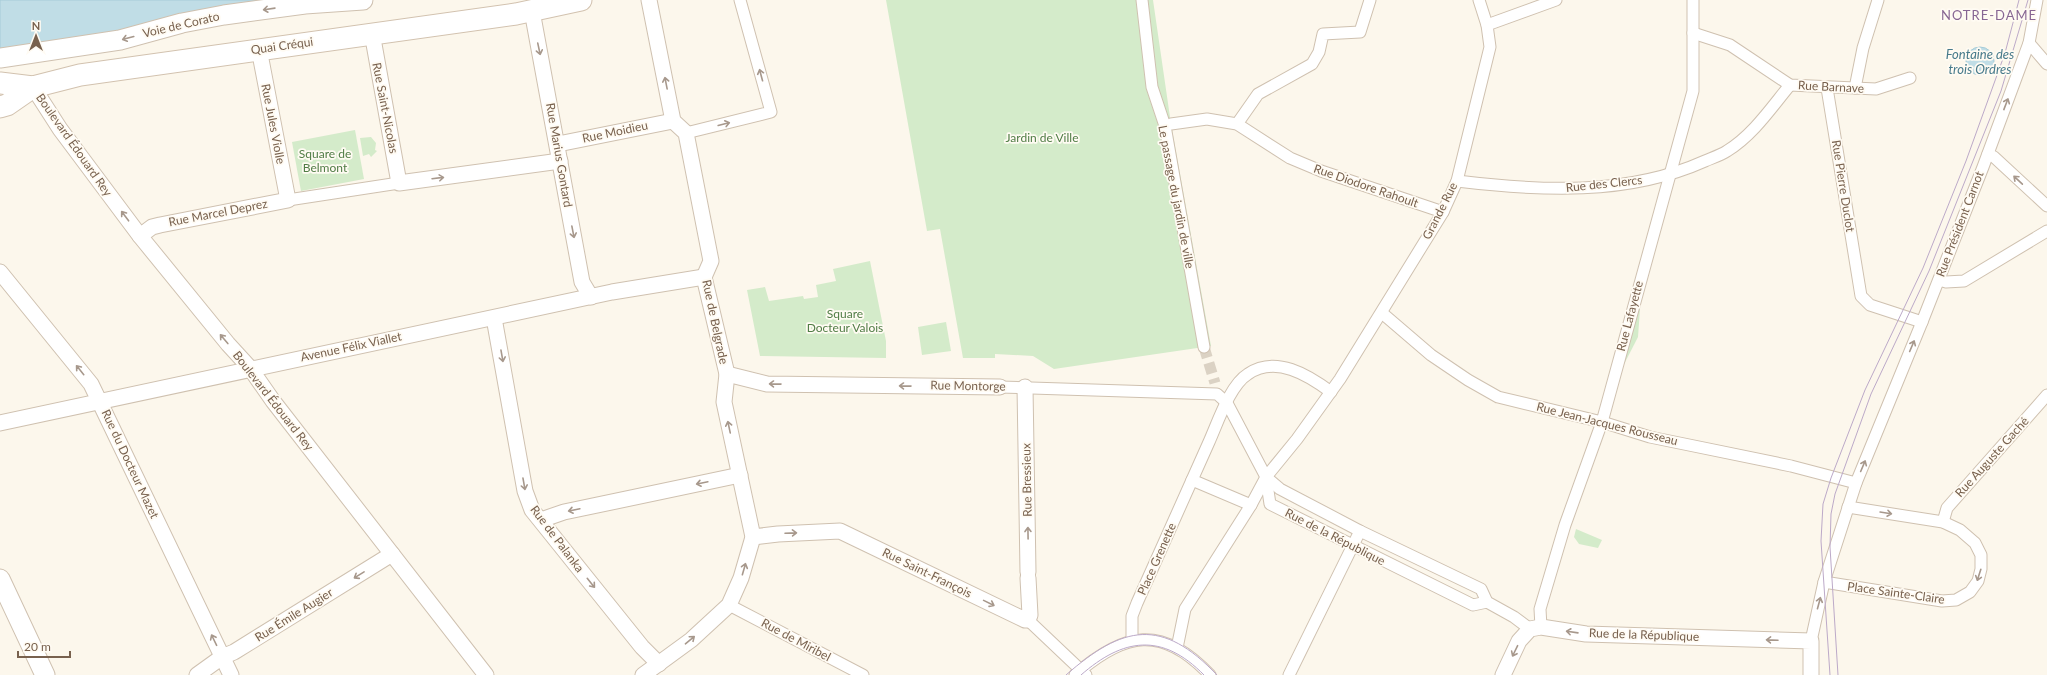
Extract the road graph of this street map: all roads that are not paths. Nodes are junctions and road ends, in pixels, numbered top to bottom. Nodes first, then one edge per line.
1 (363, 0) edge
2 (581, 0) edge
3 (649, 0) edge
4 (740, 0) edge
5 (1142, 0) edge
6 (1370, 0) edge
7 (1480, 0) edge
8 (1556, 0) edge
9 (1693, 0) edge
10 (1878, 0) edge
11 (2037, 0) edge
12 (531, 5) edge
13 (1487, 25) junction
14 (372, 33) junction
15 (1693, 33) junction
16 (2029, 43) junction
17 (259, 49) junction
18 (0, 58) edge
19 (2047, 64) edge
20 (1910, 78) dead end
21 (0, 83) edge
22 (1790, 85) junction
23 (34, 87) junction
24 (1827, 88) junction
25 (1855, 88) junction
26 (0, 107) edge
27 (673, 121) junction
28 (1171, 124) dead end
29 (1237, 124) junction
30 (686, 133) junction
31 (558, 144) junction
32 (1988, 154) junction
33 (560, 161) junction
34 (1668, 175) junction
35 (1457, 181) junction
36 (399, 183) junction
37 (293, 199) junction
38 (2047, 206) edge
39 (1443, 212) junction
40 (2047, 231) edge
41 (140, 236) junction
42 (0, 272) edge
43 (704, 277) junction
44 (1938, 280) junction
45 (591, 297) junction
46 (1382, 313) junction
47 (494, 318) junction
48 (1922, 322) junction
49 (1204, 347) tunnel mouth
50 (250, 368) junction
51 (727, 374) junction
52 (1000, 387) joint
53 (1025, 387) junction
54 (1331, 392) junction
55 (2047, 395) edge
56 (101, 402) junction
57 (1227, 403) junction
58 (1602, 422) junction
59 (0, 423) edge
60 (740, 475) junction
61 (1266, 477) junction
62 (1192, 480) junction
63 (1856, 483) junction
64 (1251, 505) junction
65 (1848, 507) junction
66 (541, 520) junction
67 (1943, 522) junction
68 (1360, 531) junction
69 (753, 537) junction
70 (1354, 547) junction
71 (392, 554) junction
72 (0, 579) edge
73 (1824, 582) junction
74 (1486, 602) junction
75 (729, 605) junction
76 (1028, 620) junction
77 (1536, 628) junction
78 (1132, 640) junction
79 (1811, 641) junction
80 (1177, 648) junction
81 (222, 657) junction
82 (659, 664) junction
83 (1080, 673) edge
84 (45, 675) edge
85 (197, 675) edge
86 (231, 675) edge
87 (486, 675) edge
88 (643, 675) edge
89 (863, 675) edge
90 (1210, 675) edge
91 (1290, 675) edge
92 (1503, 675) edge
93 (1811, 675) edge

1 -> 18 street, Voie de Corato
2 - 12 main road, Quai Créqui
27 -> 3 street
30 -> 4 street
5 - 49 street, Le passage du jardin de ville
6 - 29 street
7 - 13 street, Grande Rue
8 - 13 street
9 - 15 street, Rue Lafayette
10 - 25 street
11 - 16 street, Rue Président Carnot
12 - 14 main road, Quai Créqui
12 -> 31 street, Rue Marius Gontard
13 - 35 street, Grande Rue
14 - 17 main road, Quai Créqui
14 - 36 street, Rue Saint-Nicolas
15 - 22 street, Rue Barnave
15 - 34 street, Rue Lafayette
16 - 19 street
32 -> 16 street, Rue Président Carnot
17 - 23 main road, Quai Créqui
17 - 37 street, Rue Jules Violle
20 - 25 street, Rue Barnave
21 - 23 main road, Quai Créqui
22 - 24 street, Rue Barnave
22 - 34 street, Rue des Clercs
23 - 26 main road, Quai Créqui
41 -> 23 street, Boulevard Édouard Rey
24 - 25 street, Rue Barnave
24 - 48 street, Rue Pierre Duclot
27 - 30 street
27 - 31 street, Rue Moidieu
28 - 29 street
29 - 39 street, Rue Diodore Rahoult
30 - 43 street, Rue de Belgrade
31 - 33 street, Rue Marius Gontard
38 -> 32 street
32 - 44 street, Rue Président Carnot
36 -> 33 street
33 -> 45 street, Rue Marius Gontard
34 - 35 street, Rue des Clercs
34 - 58 street, Rue Lafayette
35 - 39 street, Grande Rue
36 - 37 street
37 - 41 street, Rue Marcel Deprez
39 - 46 street, Grande Rue
40 - 44 street
50 -> 41 street, Boulevard Édouard Rey
56 -> 42 street, Rue du Docteur Mazet
43 - 45 street, Avenue Félix Viallet
43 - 51 street, Rue de Belgrade
44 - 48 street, Rue Président Carnot
45 - 47 street, Avenue Félix Viallet
46 - 54 street, Grande Rue
46 - 58 street, Rue Jean-Jacques Rousseau
47 - 50 street, Avenue Félix Viallet
47 -> 66 street, Rue de Palanka
63 -> 48 street
50 - 56 street, Avenue Félix Viallet
50 - 71 street, Boulevard Édouard Rey
52 -> 51 street, Rue Montorge
60 -> 51 street, Rue de Belgrade
52 - 53 street, Rue Montorge
53 - 57 street, Rue Montorge
76 -> 53 street, Rue Bressieux
54 - 57 street, Place Grenette
54 - 61 street
55 - 67 street, Rue Auguste Gaché
56 - 59 street, Avenue Félix Viallet
81 -> 56 street, Rue du Docteur Mazet
57 - 61 street
57 - 62 street, Place Grenette
58 - 63 street, Rue Jean-Jacques Rousseau
58 - 77 street, Rue Lafayette
60 -> 66 street
60 - 69 street, Rue de Belgrade
61 - 64 street
61 - 68 street, Rue de la République
61 - 70 street, Rue de la République
62 - 64 street
62 - 78 street, Place Grenette
63 - 65 street
64 - 80 street
65 -> 67 street, Place Sainte-Claire
65 - 73 street
66 -> 82 street, Rue de Palanka
67 -> 73 street, Place Sainte-Claire
68 - 70 street
68 - 74 street, Rue de la République
75 -> 69 street, Rue de Belgrade
69 -> 76 street, Rue Saint-François
70 - 74 street, Rue de la République
70 - 91 street
71 -> 81 street, Rue Émile Augier
71 - 87 street, Boulevard Édouard Rey
72 - 84 street
79 -> 73 street
74 - 77 street, Rue de la République
82 -> 75 street, Rue de Belgrade
75 - 89 street, Rue de Miribel
76 - 83 street, Rue Saint-François
79 -> 77 street, Rue de la République
77 -> 92 street
78 - 80 street
78 - 83 street
79 - 93 street
80 - 90 street
81 - 85 street, Rue Émile Augier
81 - 86 street, Rue du Docteur Mazet
82 - 88 street, Rue de Belgrade

